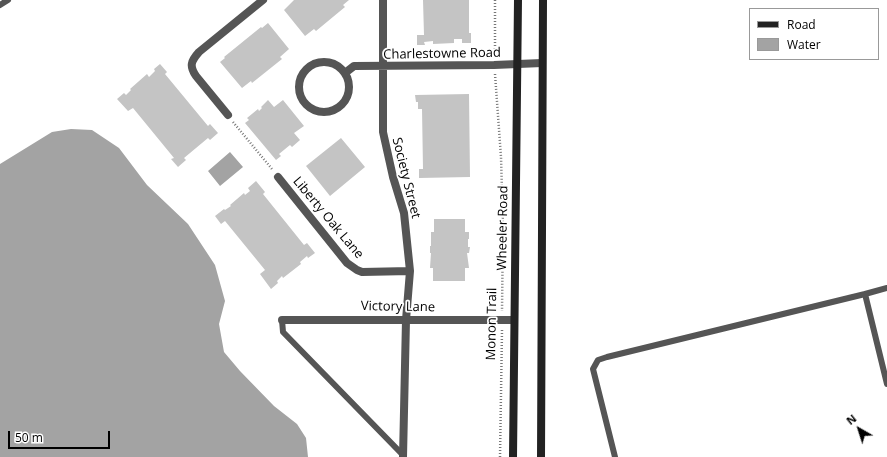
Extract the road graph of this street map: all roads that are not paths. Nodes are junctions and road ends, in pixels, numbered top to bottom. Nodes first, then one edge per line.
1 (8, 0) edge
2 (263, 0) edge
3 (383, 0) edge
4 (518, 0) edge
5 (543, 0) edge
6 (0, 5) edge
7 (542, 63) junction
8 (517, 64) junction
9 (383, 67) junction
10 (345, 73) junction
11 (228, 115) road end
12 (278, 176) road end
13 (410, 271) junction
14 (887, 288) edge
15 (865, 294) junction
16 (282, 320) joint
17 (406, 320) junction
18 (514, 320) junction
19 (887, 384) edge
20 (403, 456) edge
21 (513, 457) edge
22 (541, 457) edge
23 (615, 457) edge

1 - 6 lane
2 - 11 street
3 - 9 street, Society Street
4 - 8 street, Wheeler Road
5 - 7 street
7 - 8 street, Charlestowne Road
7 - 22 street
8 - 9 street, Charlestowne Road
8 - 18 street, Wheeler Road
9 - 10 street, Charlestowne Road
9 - 13 street, Society Street
10 - 10 street
12 - 13 street, Liberty Oak Lane
13 - 17 street, Society Street
14 - 15 lane
15 - 19 lane
15 - 23 lane
16 - 17 street, Victory Lane
16 - 20 lane
17 - 18 street, Victory Lane
17 - 20 street, Society Street
18 - 21 street, Wheeler Road

